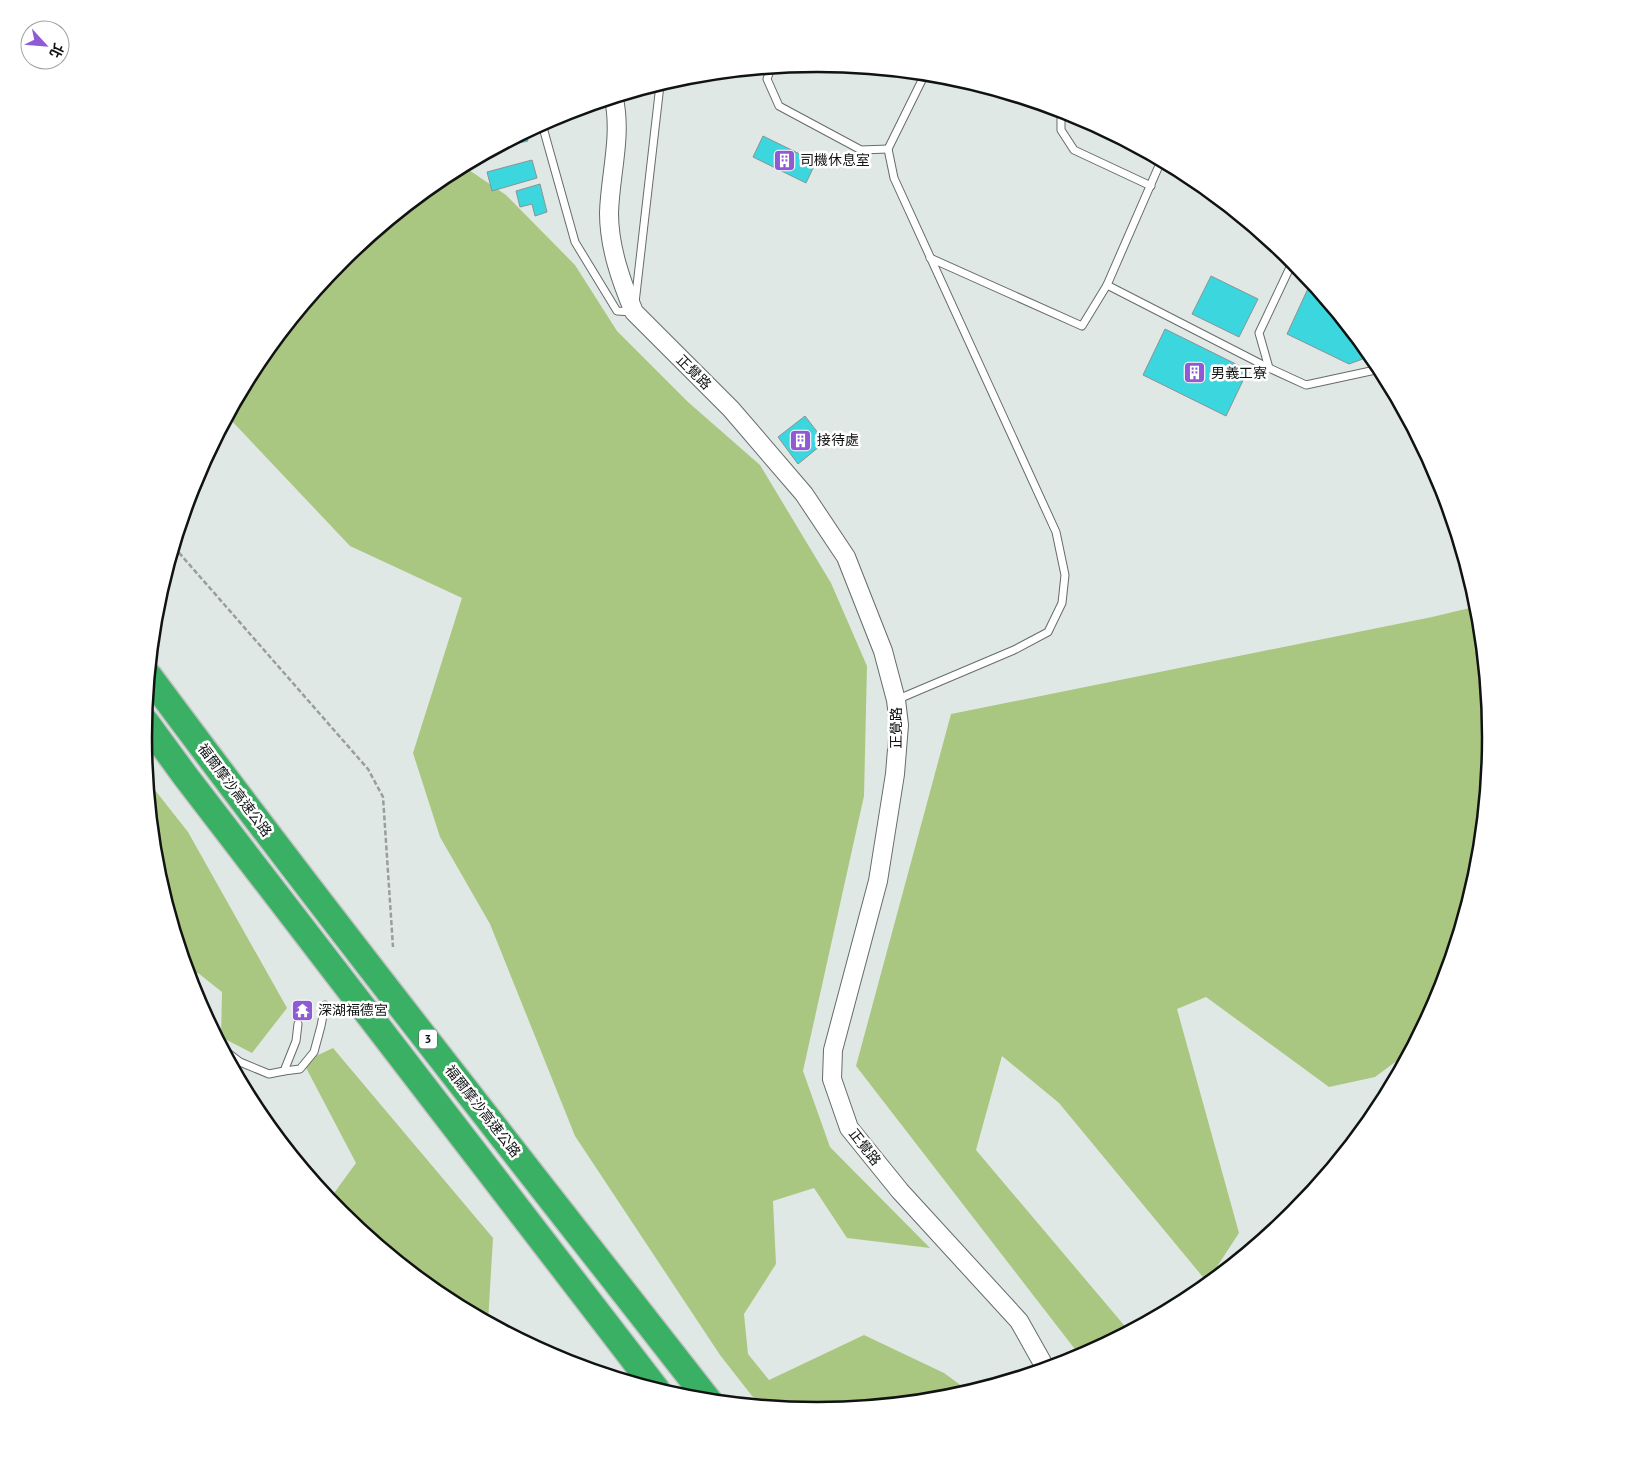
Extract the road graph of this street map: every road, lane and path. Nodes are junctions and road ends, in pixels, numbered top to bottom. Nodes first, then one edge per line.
1 (769, 74) edge
2 (922, 81) edge
3 (659, 92) edge
4 (615, 104) edge
5 (1061, 119) edge
6 (544, 132) edge
7 (888, 148) junction
8 (1158, 167) edge
9 (1150, 186) junction
10 (930, 258) junction
11 (1289, 269) edge
12 (1107, 285) junction
13 (634, 312) junction
14 (1269, 368) junction
15 (1372, 371) edge
16 (178, 553) edge
17 (154, 683) edge
18 (896, 700) junction
19 (152, 732) edge
20 (393, 947) dead end
21 (325, 1005) dead end
22 (298, 1024) dead end
23 (235, 1058) edge
24 (284, 1071) junction
25 (1042, 1363) edge
26 (650, 1381) edge
27 (702, 1393) edge

1 - 7 lane
2 - 7 lane
3 - 13 lane
4 - 13 street, 正覺路
5 - 9 lane
6 - 13 lane
7 - 10 lane
8 - 9 lane
9 - 12 lane
10 - 12 lane
10 - 18 lane
11 - 14 lane
12 - 14 lane
13 - 18 street, 正覺路
14 - 15 lane
16 - 20 path
17 - 27 highway, 福爾摩沙高速公路 / 3
18 - 25 street, 正覺路
19 - 26 highway, 3
21 - 24 lane
22 - 24 lane
23 - 24 lane

